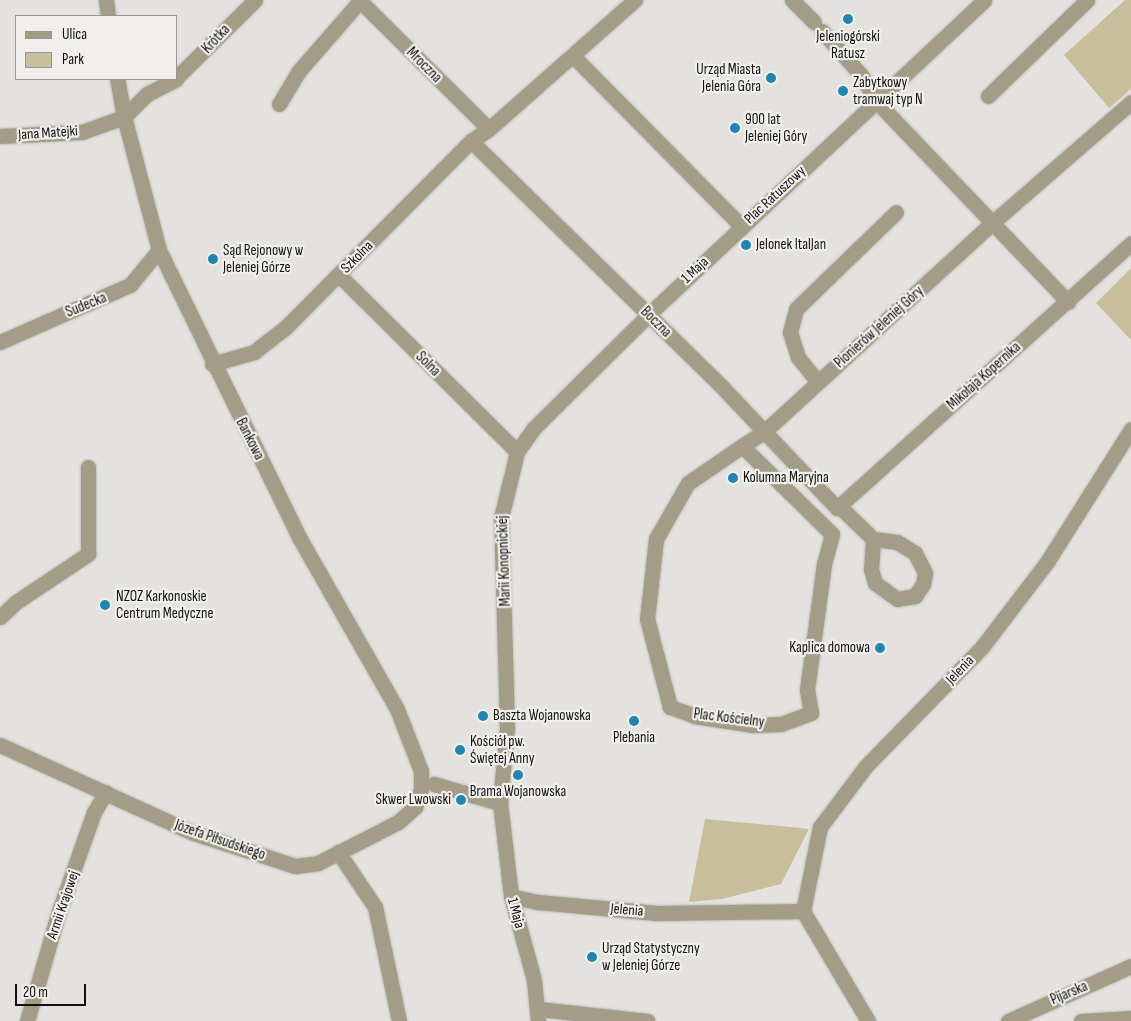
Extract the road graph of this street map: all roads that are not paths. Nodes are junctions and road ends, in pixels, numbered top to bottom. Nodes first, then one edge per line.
1 (106, 0) edge
2 (635, 0) edge
3 (792, 0) edge
4 (984, 0) edge
5 (1087, 0) edge
6 (360, 1) edge
7 (244, 3) edge
8 (108, 15) edge
9 (573, 56) junction
10 (178, 77) edge
11 (117, 80) edge
12 (174, 80) edge
13 (988, 96) dead end
14 (876, 101) junction
15 (1131, 102) edge
16 (279, 104) dead end
17 (124, 117) junction
18 (489, 130) junction
19 (0, 136) edge
20 (471, 141) junction
21 (896, 212) dead end
22 (992, 223) junction
23 (742, 227) junction
24 (1131, 243) edge
25 (159, 250) junction
26 (339, 275) junction
27 (1068, 302) junction
28 (649, 314) junction
29 (0, 342) edge
30 (212, 364) junction
31 (818, 382) junction
32 (1131, 429) edge
33 (766, 431) junction
34 (742, 446) junction
35 (517, 452) junction
36 (88, 467) dead end
37 (838, 507) junction
38 (873, 539) dead end
39 (0, 617) edge
40 (0, 745) edge
41 (428, 783) junction
42 (106, 792) junction
43 (500, 803) junction
44 (338, 852) junction
45 (511, 896) junction
46 (803, 910) junction
47 (1131, 966) edge
48 (539, 1015) edge
49 (1131, 1018) edge
50 (27, 1021) edge
51 (399, 1021) edge
52 (647, 1021) edge
53 (868, 1021) edge
54 (1008, 1021) edge
55 (1081, 1021) edge

1 - 8 street
2 - 9 street
3 - 14 street
4 - 14 street, Plac Ratuszowy
5 - 13 street
6 - 16 street
6 - 18 street, Mroczna
7 - 10 street, Krótka
9 - 18 street
9 - 23 street, Plac Ratuszowy
11 - 17 street, Bankowa
12 - 17 street, Krótka
14 - 22 street
14 - 23 street, Plac Ratuszowy
15 - 22 street, Pionierów Jeleniej Góry
17 - 19 street, Jana Matejki
17 - 25 street, Bankowa
18 - 20 street, Szkolna
20 - 26 street, Szkolna
20 - 28 street, Boczna
21 - 31 street
22 - 27 street
22 - 31 street, Pionierów Jeleniej Góry
23 - 28 street, 1 Maja
24 - 27 street, Mikołaja Kopernika
25 - 29 street, Sudecka
25 - 30 street, Bankowa
26 - 30 street, Szkolna
26 - 35 street, Solna
27 - 37 street, Mikołaja Kopernika
28 - 33 street, Boczna
28 - 35 street, Marii Konopnickiej
30 - 41 street, Bankowa
31 - 33 street, Pionierów Jeleniej Góry
32 - 46 street, Jelenia
33 - 34 street, Plac Kościelny
33 - 37 street, Boczna
34 - 34 street, Plac Kościelny
35 - 43 street, Marii Konopnickiej
36 - 39 street
37 - 38 street, Boczna
40 - 42 street, Józefa Piłsudskiego
41 - 43 street
41 - 44 street, Józefa Piłsudskiego
42 - 44 street, Józefa Piłsudskiego
42 - 50 street, Armii Krajowej
43 - 45 street, 1 Maja
44 - 51 street
45 - 46 street, Jelenia
45 - 48 street, 1 Maja
46 - 53 street
47 - 54 street, Pijarska
48 - 52 street
49 - 55 street

